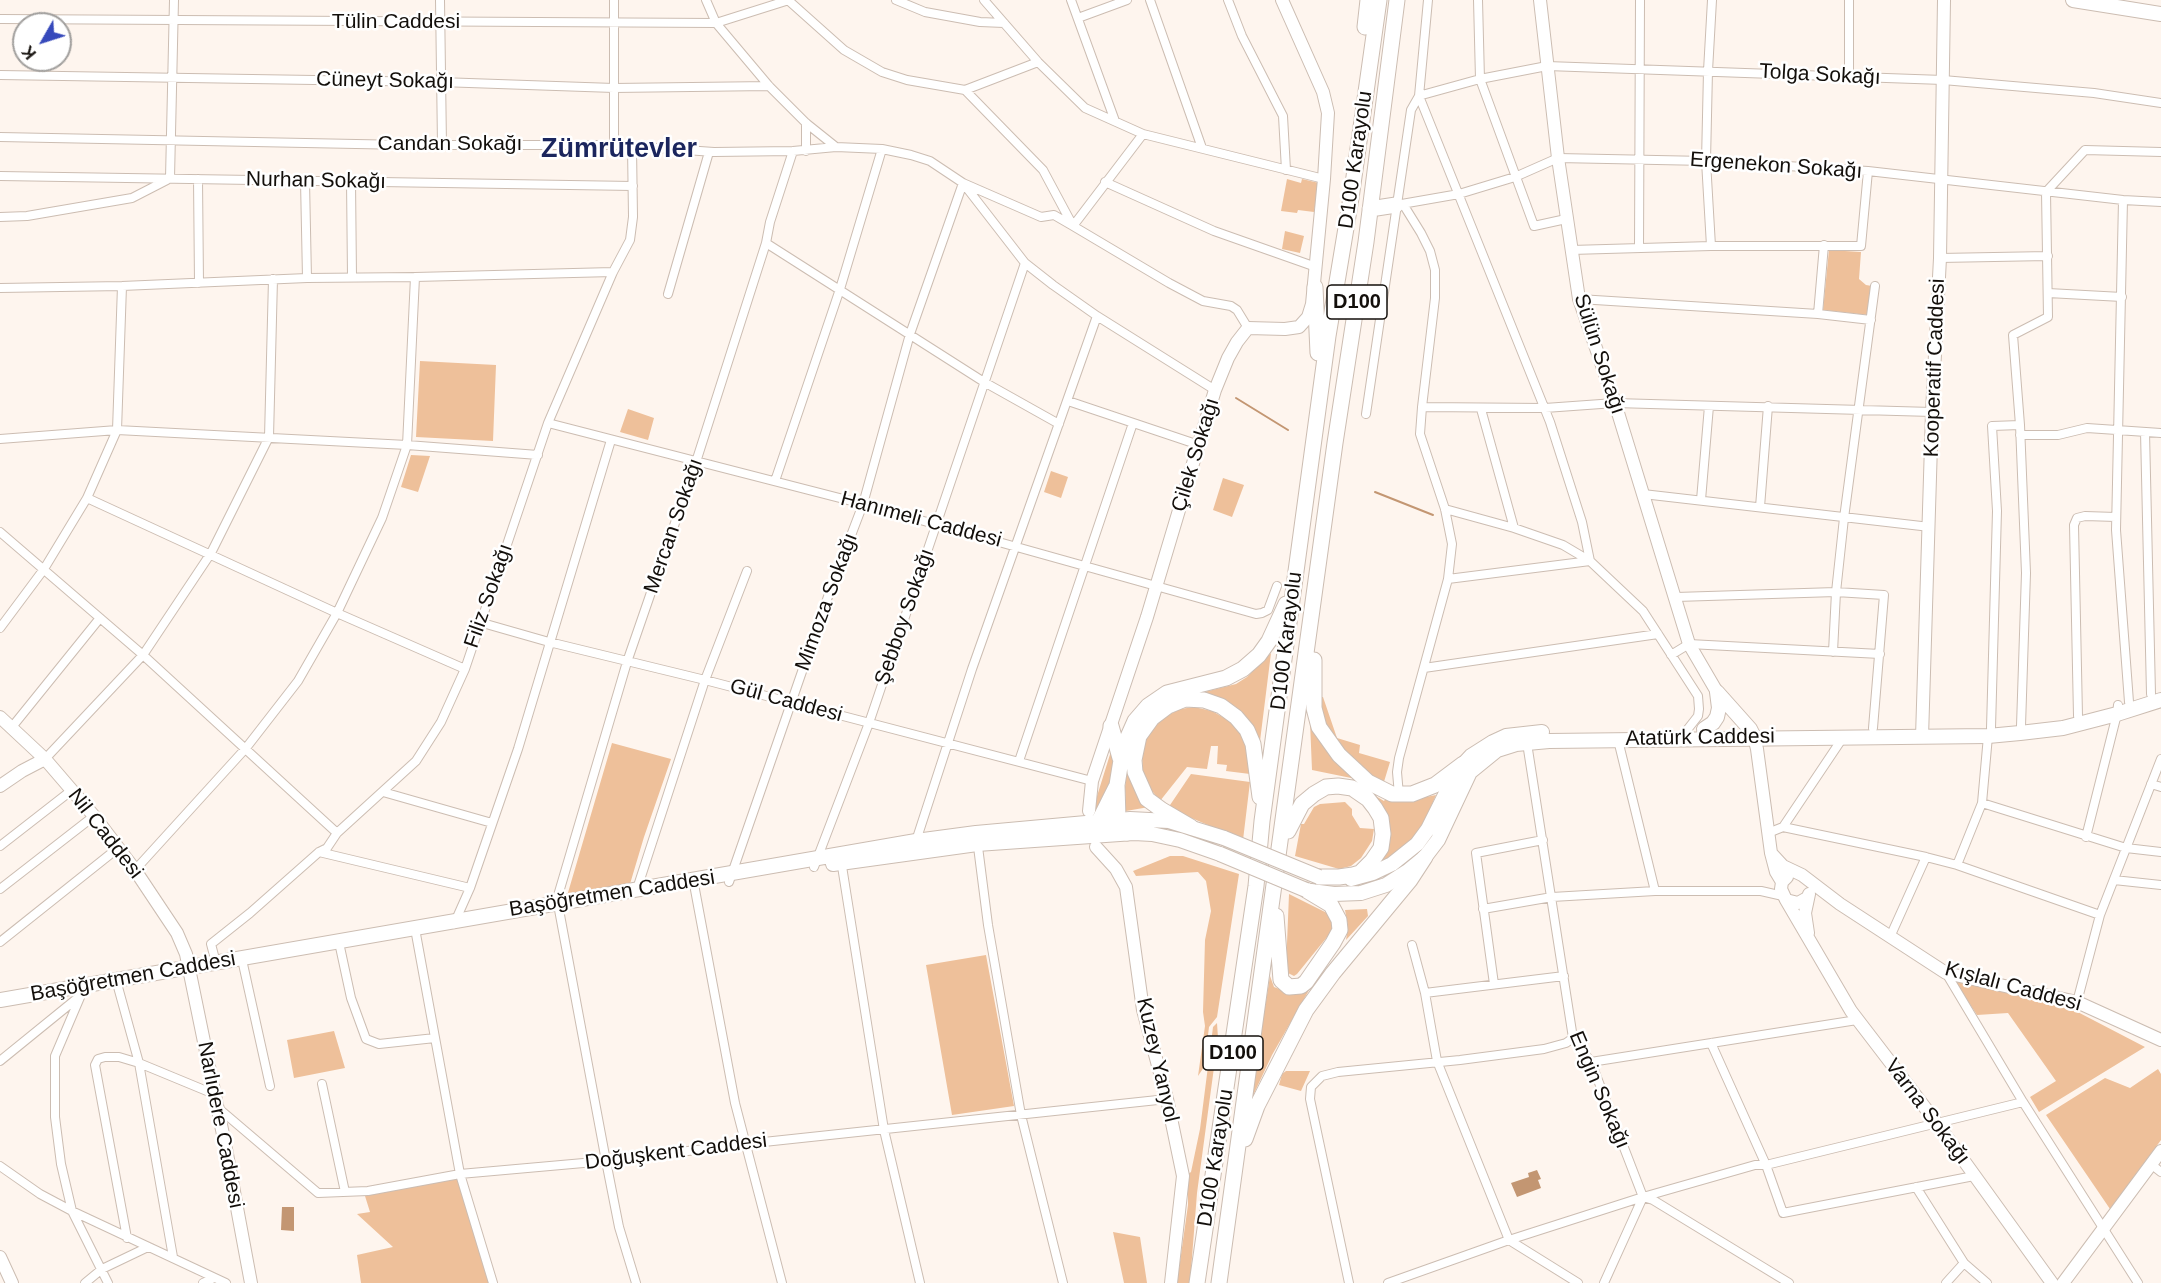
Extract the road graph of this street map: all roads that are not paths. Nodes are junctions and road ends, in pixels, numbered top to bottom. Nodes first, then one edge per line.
1 (174, 0) edge
2 (440, 0) edge
3 (614, 0) edge
4 (706, 0) edge
5 (788, 0) edge
6 (896, 0) edge
7 (984, 0) edge
8 (1071, 0) edge
9 (1127, 0) edge
10 (1150, 0) edge
11 (1228, 0) edge
12 (1282, 0) edge
13 (1368, 0) edge
14 (1379, 0) edge
15 (1396, 0) edge
16 (1428, 0) edge
17 (1478, 0) edge
18 (1540, 0) edge
19 (1640, 0) edge
20 (1712, 0) edge
21 (1849, 0) edge
22 (1944, 0) edge
23 (2073, 0) edge
24 (2161, 14) edge
25 (1078, 18) junction
26 (0, 19) edge
27 (173, 20) junction
28 (440, 22) junction
29 (716, 23) junction
30 (1004, 23) junction
31 (614, 24) junction
32 (1038, 62) junction
33 (1547, 66) junction
34 (1640, 69) junction
35 (1708, 71) junction
36 (0, 75) edge
37 (1849, 77) junction
38 (172, 78) junction
39 (1480, 79) junction
40 (1943, 80) junction
41 (441, 82) junction
42 (769, 86) junction
43 (614, 88) junction
44 (965, 90) junction
45 (1419, 96) junction
46 (2161, 103) edge
47 (1115, 121) junction
48 (806, 123) junction
49 (1143, 134) junction
50 (0, 137) edge
51 (171, 139) junction
52 (1359, 142) junction
53 (442, 145) junction
54 (614, 145) junction
55 (632, 147) junction
56 (836, 147) junction
57 (1202, 148) junction
58 (882, 149) junction
59 (793, 151) junction
60 (806, 151) junction
61 (709, 152) junction
62 (2161, 152) edge
63 (1558, 158) junction
64 (1640, 158) junction
65 (1706, 161) junction
66 (1286, 170) junction
67 (1868, 171) junction
68 (0, 176) edge
69 (1515, 177) junction
70 (170, 178) junction
71 (1324, 179) junction
72 (198, 180) junction
73 (1940, 180) junction
74 (305, 181) junction
75 (351, 181) junction
76 (1105, 182) junction
77 (963, 183) junction
78 (633, 186) junction
79 (2046, 192) junction
80 (1459, 194) junction
81 (2123, 200) junction
82 (2161, 202) edge
83 (1400, 205) junction
84 (1370, 209) junction
85 (0, 217) edge
86 (1566, 219) junction
87 (1073, 226) junction
88 (766, 243) junction
89 (1824, 245) junction
90 (1711, 246) junction
91 (1639, 248) junction
92 (1571, 250) junction
93 (2048, 256) junction
94 (1940, 258) junction
95 (1025, 263) junction
96 (1316, 267) junction
97 (613, 272) junction
98 (352, 277) junction
99 (415, 277) junction
100 (307, 278) junction
101 (273, 279) junction
102 (199, 283) junction
103 (122, 286) junction
104 (1875, 286) dead end
105 (1315, 287) junction
106 (0, 288) edge
107 (840, 289) junction
108 (2048, 293) junction
109 (668, 294) dead end
110 (2122, 297) junction
111 (1579, 298) junction
112 (1818, 314) junction
113 (1097, 316) junction
114 (1871, 320) junction
115 (1248, 328) junction
116 (910, 334) junction
117 (984, 382) junction
118 (1215, 390) junction
119 (1319, 399) junction
120 (1068, 401) junction
121 (1615, 403) junction
122 (1709, 406) junction
123 (1768, 406) junction
124 (1422, 407) junction
125 (1545, 408) junction
126 (1859, 408) junction
127 (1481, 409) junction
128 (1932, 412) junction
129 (1366, 414) dead end
130 (548, 423) junction
131 (1133, 423) junction
132 (1059, 424) junction
133 (2020, 425) junction
134 (117, 430) junction
135 (2117, 430) junction
136 (2145, 432) junction
137 (2161, 433) edge
138 (2020, 435) junction
139 (269, 437) junction
140 (0, 439) edge
141 (611, 440) junction
142 (407, 445) junction
143 (1199, 445) junction
144 (538, 455) junction
145 (696, 462) junction
146 (775, 481) junction
147 (1643, 494) junction
148 (87, 498) junction
149 (1701, 500) junction
150 (863, 504) junction
151 (1760, 507) junction
152 (1445, 509) junction
153 (2116, 517) junction
154 (1844, 518) junction
155 (936, 524) junction
156 (1930, 527) junction
157 (1514, 528) junction
158 (0, 532) edge
159 (1016, 546) junction
160 (211, 554) junction
161 (1590, 561) junction
162 (1086, 566) junction
163 (44, 569) junction
164 (747, 572) dead end
165 (1448, 579) junction
166 (1294, 584) junction
167 (1157, 585) junction
168 (1277, 586) dead end
169 (1836, 592) junction
170 (1676, 597) junction
171 (1313, 603) junction
172 (337, 613) junction
173 (100, 618) junction
174 (479, 622) junction
175 (0, 627) edge
176 (1658, 634) junction
177 (549, 642) junction
178 (1689, 644) junction
179 (1833, 652) junction
180 (1880, 654) junction
181 (143, 655) junction
182 (1671, 655) junction
183 (627, 662) junction
184 (1424, 668) junction
185 (465, 669) junction
186 (705, 680) junction
187 (1716, 692) junction
188 (2158, 695) edge
189 (791, 703) junction
190 (2121, 707) junction
191 (2078, 716) junction
192 (0, 717) edge
193 (869, 723) junction
194 (1111, 726) junction
195 (2021, 726) junction
196 (12, 727) junction
197 (1873, 728) junction
198 (1704, 729) junction
199 (1687, 730) junction
200 (1989, 732) junction
201 (1746, 733) junction
202 (1922, 733) junction
203 (1844, 736) junction
204 (1618, 740) junction
205 (1527, 742) junction
206 (948, 743) junction
207 (246, 748) junction
208 (1120, 758) junction
209 (45, 759) junction
210 (2161, 759) edge
211 (1019, 761) junction
212 (1463, 764) junction
213 (1092, 781) junction
214 (1117, 784) junction
215 (2151, 784) junction
216 (0, 786) edge
217 (2161, 787) edge
218 (72, 790) junction
219 (382, 792) junction
220 (1399, 795) junction
221 (1982, 803) junction
222 (94, 816) junction
223 (1094, 816) junction
224 (1118, 819) junction
225 (1262, 821) junction
226 (492, 823) junction
227 (1191, 827) junction
228 (1783, 827) junction
229 (338, 833) junction
230 (1127, 833) junction
231 (1768, 833) junction
232 (2086, 837) junction
233 (1224, 838) joint
234 (977, 839) junction
235 (1543, 840) junction
236 (915, 841) junction
237 (0, 846) edge
238 (1096, 847) dead end
239 (2126, 848) junction
240 (118, 849) junction
241 (1280, 851) junction
242 (319, 852) junction
243 (2161, 852) edge
244 (1771, 853) junction
245 (1220, 854) joint
246 (1425, 857) junction
247 (1926, 857) junction
248 (841, 858) junction
249 (816, 862) junction
250 (1957, 865) junction
251 (135, 870) junction
252 (1319, 877) junction
253 (1803, 877) junction
254 (730, 878) junction
255 (2114, 880) junction
256 (1275, 881) junction
257 (693, 883) junction
258 (2161, 885) edge
259 (470, 888) junction
260 (0, 889) edge
261 (1306, 890) junction
262 (1655, 891) junction
263 (1783, 891) junction
264 (636, 892) junction
265 (1552, 897) junction
266 (1807, 897) junction
267 (1840, 904) junction
268 (558, 905) junction
269 (1483, 909) junction
270 (2100, 915) junction
271 (454, 924) junction
272 (416, 934) junction
273 (1809, 937) junction
274 (1890, 937) junction
275 (0, 942) edge
276 (1412, 945) dead end
277 (340, 947) junction
278 (216, 963) junction
279 (243, 964) junction
280 (189, 970) junction
281 (1946, 973) junction
282 (1564, 976) junction
283 (1494, 984) junction
284 (118, 987) junction
285 (84, 990) junction
286 (1425, 993) junction
287 (0, 1000) edge
288 (2076, 1002) junction
289 (0, 1008) edge
290 (1857, 1020) junction
291 (435, 1038) junction
292 (1573, 1038) junction
293 (2161, 1040) edge
294 (1711, 1043) junction
295 (0, 1061) edge
296 (1437, 1061) junction
297 (1591, 1062) junction
298 (139, 1063) junction
299 (322, 1084) dead end
300 (270, 1086) dead end
301 (214, 1094) junction
302 (1167, 1099) junction
303 (2023, 1102) junction
304 (217, 1107) junction
305 (1021, 1115) junction
306 (1936, 1122) junction
307 (884, 1130) junction
308 (745, 1144) junction
309 (2161, 1151) edge
310 (606, 1161) junction
311 (1766, 1165) junction
312 (0, 1166) edge
313 (2156, 1169) edge
314 (1234, 1173) junction
315 (460, 1174) junction
316 (1974, 1176) junction
317 (1917, 1187) junction
318 (345, 1192) junction
319 (1641, 1200) junction
320 (1653, 1200) junction
321 (72, 1211) junction
322 (2104, 1230) junction
323 (127, 1238) junction
324 (1512, 1242) junction
325 (148, 1247) junction
326 (0, 1257) edge
327 (172, 1257) junction
328 (1964, 1263) junction
329 (102, 1269) junction
330 (214, 1278) junction
331 (2137, 1282) edge
332 (12, 1283) edge
333 (85, 1283) edge
334 (108, 1283) edge
335 (203, 1283) edge
336 (226, 1283) edge
337 (251, 1283) edge
338 (493, 1283) edge
339 (636, 1283) edge
340 (782, 1283) edge
341 (920, 1283) edge
342 (1063, 1283) edge
343 (1171, 1283) edge
344 (1197, 1283) edge
345 (1219, 1283) edge
346 (1349, 1283) edge
347 (1388, 1283) edge
348 (1403, 1283) edge
349 (1578, 1283) edge
350 (1604, 1283) edge
351 (1789, 1283) edge
352 (1946, 1283) edge
353 (1987, 1283) edge
354 (2052, 1283) edge
355 (2063, 1283) edge

1 - 27 street
2 - 28 street
3 - 31 street
4 - 29 street
5 - 29 street, Tülin Caddesi
5 - 44 street
6 - 30 street
7 - 30 street
8 - 25 street
9 - 25 street
10 - 57 street
11 - 66 street
12 - 71 street
13 - 52 highway
14 - 52 highway, D100 Karayolu / D100
15 - 84 highway, D100 Karayolu / D100
16 - 45 street
17 - 39 street
18 - 33 street, Sülün Sokağı
19 - 34 street
20 - 35 street
21 - 37 street
22 - 40 street, Kooperatif Caddesi
23 - 24 main road
25 - 47 street
26 - 27 street, Tülin Caddesi
27 - 28 street, Tülin Caddesi
27 - 38 street
28 - 31 street, Tülin Caddesi
28 - 41 street
29 - 31 street, Tülin Caddesi
29 - 42 street
30 - 32 street
31 - 43 street
32 - 44 street
32 - 47 street
33 - 34 street, Tolga Sokağı
33 - 39 street, Tolga Sokağı
33 - 63 street, Sülün Sokağı
34 - 35 street, Tolga Sokağı
34 - 64 street
35 - 37 street, Tolga Sokağı
35 - 65 street
36 - 38 street, Cüneyt Sokağı
37 - 40 street, Tolga Sokağı
38 - 41 street, Cüneyt Sokağı
38 - 51 street
39 - 45 street, Tolga Sokağı
39 - 69 street
40 - 46 street, Tolga Sokağı
40 - 73 street, Kooperatif Caddesi
41 - 43 street, Cüneyt Sokağı
41 - 53 street
42 - 43 street, Cüneyt Sokağı
42 - 48 street
43 - 54 street
44 - 87 street
45 - 80 street
45 - 83 street
47 - 49 street
48 - 56 street
48 - 60 street
49 - 57 street
49 - 76 street
50 - 51 street, Candan Sokağı
51 - 53 street, Candan Sokağı
51 - 70 street
52 - 119 highway, D100 Karayolu / D100
53 - 54 street, Candan Sokağı
54 - 55 street, Candan Sokağı
55 - 61 street, Candan Sokağı
55 - 78 street, Filiz Sokağı
56 - 58 street, Candan Sokağı
56 - 60 street, Candan Sokağı
57 - 66 street
58 - 77 street, Candan Sokağı
58 - 107 street
59 - 60 street, Candan Sokağı
59 - 61 street, Candan Sokağı
59 - 88 street, Mercan Sokağı
61 - 109 street
62 - 79 street
63 - 64 street, Ergenekon Sokağı
63 - 69 street, Ergenekon Sokağı
63 - 86 street, Sülün Sokağı
64 - 65 street, Ergenekon Sokağı
64 - 91 street
65 - 67 street, Ergenekon Sokağı
65 - 90 street
66 - 71 street
67 - 73 street, Ergenekon Sokağı
67 - 89 street
68 - 70 street, Nurhan Sokağı
69 - 80 street, Ergenekon Sokağı
69 - 86 street
70 - 72 street, Nurhan Sokağı
70 - 85 street
71 - 96 street
72 - 74 street, Nurhan Sokağı
72 - 102 street
73 - 79 street, Ergenekon Sokağı
73 - 94 street, Kooperatif Caddesi
74 - 75 street, Nurhan Sokağı
74 - 100 street
75 - 78 street, Nurhan Sokağı
75 - 98 street
76 - 87 street
76 - 96 street
77 - 87 street, Candan Sokağı
77 - 95 street, Candan Sokağı
77 - 116 street, Mimoza Sokağı
78 - 97 street, Filiz Sokağı
79 - 81 street, Ergenekon Sokağı
79 - 93 street
80 - 83 street, Ergenekon Sokağı
80 - 125 street
81 - 82 street, Ergenekon Sokağı
81 - 110 street
83 - 84 highway
83 - 124 street
83 - 129 street
84 - 171 highway, D100 Karayolu / D100
86 - 92 street, Sülün Sokağı
87 - 115 street, Candan Sokağı
88 - 107 street
88 - 145 street, Mercan Sokağı
89 - 90 street
89 - 112 street
90 - 91 street
91 - 92 street
92 - 111 street, Sülün Sokağı
93 - 94 street
93 - 108 street
94 - 128 street, Kooperatif Caddesi
95 - 113 street, Candan Sokağı
95 - 117 street, Şebboy Sokağı
96 - 105 street
97 - 99 street
97 - 130 street, Filiz Sokağı
98 - 99 street
98 - 100 street
99 - 142 street
100 - 101 street
101 - 102 street
101 - 139 street
102 - 103 street
103 - 106 street
103 - 134 street
104 - 114 street
105 - 115 street
105 - 119 highway
107 - 116 street
107 - 146 street
108 - 110 street
108 - 133 street
110 - 135 street
111 - 112 street
111 - 121 street, Sülün Sokağı
112 - 114 street
113 - 118 street, Candan Sokağı
113 - 120 street
114 - 126 street
115 - 118 street, Çilek Sokağı
116 - 117 street
116 - 150 street, Mimoza Sokağı
117 - 132 street
117 - 155 street, Şebboy Sokağı
118 - 143 street, Çilek Sokağı
119 - 166 highway, D100 Karayolu / D100
120 - 131 street
120 - 132 street
121 - 122 street
121 - 125 street
121 - 147 street, Sülün Sokağı
122 - 123 street
122 - 149 street
123 - 126 street
123 - 151 street
124 - 127 street
124 - 152 street
125 - 127 street
125 - 161 street
126 - 128 street
126 - 154 street
127 - 157 street
128 - 156 street, Kooperatif Caddesi
130 - 141 street, Hanımeli Caddesi
130 - 144 street, Filiz Sokağı
131 - 143 street
131 - 162 street
132 - 159 street
133 - 138 street
133 - 200 street
134 - 139 street
134 - 140 street
134 - 148 street
135 - 136 street
135 - 138 street
135 - 153 street
136 - 137 street
136 - 188 street
138 - 195 street
139 - 142 street
139 - 160 street
141 - 145 street, Hanımeli Caddesi
141 - 177 street
142 - 144 street
142 - 172 street
143 - 167 street, Çilek Sokağı
144 - 174 street, Filiz Sokağı
145 - 146 street, Hanımeli Caddesi
145 - 183 street, Mercan Sokağı
146 - 150 street, Hanımeli Caddesi
147 - 149 street
147 - 170 street, Sülün Sokağı
148 - 160 street
148 - 163 street
149 - 151 street
150 - 155 street, Hanımeli Caddesi
150 - 189 street, Mimoza Sokağı
151 - 154 street
152 - 157 street
152 - 165 street
153 - 190 street
153 - 191 street
154 - 156 street
154 - 169 street
155 - 159 street, Hanımeli Caddesi
155 - 193 street, Şebboy Sokağı
156 - 202 street, Kooperatif Caddesi
157 - 161 street
158 - 163 street
159 - 162 street, Hanımeli Caddesi
159 - 206 street
160 - 172 street
160 - 181 street
161 - 165 street
161 - 176 street
162 - 167 street, Hanımeli Caddesi
162 - 211 street
163 - 173 street
163 - 175 street
164 - 186 street
165 - 184 street
166 - 208 highway
166 - 225 highway, D100 Karayolu / D100
167 - 168 street, Hanımeli Caddesi
167 - 194 street, Çilek Sokağı
169 - 170 street
169 - 179 street
169 - 180 street
170 - 178 street, Sülün Sokağı
171 - 220 highway
171 - 241 highway, D100 Karayolu / D100
172 - 185 street
172 - 207 street
173 - 181 street
173 - 196 street
174 - 177 street, Gül Caddesi
174 - 185 street, Filiz Sokağı
176 - 182 street
176 - 184 street
177 - 183 street, Gül Caddesi
177 - 226 street
178 - 179 street
178 - 182 street
178 - 187 street, Sülün Sokağı
179 - 180 street
180 - 197 street
181 - 207 street
181 - 209 street
182 - 199 street
183 - 186 street, Gül Caddesi
183 - 268 street, Mercan Sokağı
184 - 220 street
185 - 219 street, Filiz Sokağı
186 - 189 street, Gül Caddesi
186 - 264 street
187 - 198 main road
187 - 201 main road
188 - 190 main road, Atatürk Caddesi
189 - 193 street, Gül Caddesi
189 - 254 street, Mimoza Sokağı
190 - 191 main road, Atatürk Caddesi
190 - 200 main road, Atatürk Caddesi
190 - 232 street
191 - 195 main road, Atatürk Caddesi
192 - 196 street, Nil Caddesi
193 - 206 street, Gül Caddesi
193 - 249 street, Şebboy Sokağı
194 - 208 highway
194 - 213 street, Çilek Sokağı
195 - 200 main road, Atatürk Caddesi
196 - 209 street, Nil Caddesi
197 - 201 main road, Atatürk Caddesi
197 - 202 main road, Atatürk Caddesi
198 - 199 main road, Atatürk Caddesi
198 - 201 main road, Atatürk Caddesi
199 - 212 main road, Atatürk Caddesi
200 - 202 main road, Atatürk Caddesi
200 - 221 street
201 - 203 main road, Atatürk Caddesi
201 - 204 main road, Atatürk Caddesi
201 - 231 street
202 - 203 main road, Atatürk Caddesi
203 - 228 street
204 - 205 main road, Atatürk Caddesi
204 - 262 street
205 - 235 street, Engin Sokağı
205 - 246 main road, Atatürk Caddesi
206 - 211 street, Gül Caddesi
206 - 236 street
207 - 229 street
207 - 251 street
208 - 214 highway
209 - 216 street
209 - 218 street, Nil Caddesi
210 - 215 street
211 - 213 street, Gül Caddesi
212 - 220 highway
212 - 252 main road, Atatürk Caddesi
213 - 223 street, Çilek Sokağı
214 - 223 highway
214 - 224 highway
215 - 217 street
215 - 239 street
218 - 222 street, Nil Caddesi
218 - 237 street
219 - 226 street
219 - 229 street, Filiz Sokağı
221 - 232 street
221 - 250 street
222 - 240 street, Nil Caddesi
222 - 260 street
223 - 224 main road, Başöğretmen Caddesi
223 - 234 main road, Başöğretmen Caddesi
224 - 227 main road, Başöğretmen Caddesi
224 - 230 highway
225 - 227 highway
225 - 344 highway, D100 Karayolu / D100
226 - 259 street
227 - 233 main road, Başöğretmen Caddesi
228 - 231 street
228 - 247 street
229 - 242 street, Filiz Sokağı
230 - 234 main road, Başöğretmen Caddesi
230 - 245 main road, Başöğretmen Caddesi
231 - 244 street
232 - 239 street
233 - 252 main road, Atatürk Caddesi, bridge
234 - 236 main road, Başöğretmen Caddesi
234 - 248 main road, Başöğretmen Caddesi
234 - 305 street
235 - 265 street, Engin Sokağı
235 - 269 street
236 - 248 main road, Başöğretmen Caddesi
238 - 302 street, Kuzey Yanyol
239 - 243 street
239 - 255 street
240 - 251 street, Nil Caddesi
240 - 275 street
241 - 252 highway
241 - 256 highway, D100 Karayolu / D100
242 - 259 street
242 - 278 street, Filiz Sokağı
244 - 253 street, Kışlalı Caddesi
244 - 263 street, Varna Sokağı
245 - 261 main road, Atatürk Caddesi, bridge
246 - 261 main road, Atatürk Caddesi
246 - 314 highway
247 - 250 street
247 - 274 street
248 - 249 main road, Başöğretmen Caddesi
248 - 307 street
249 - 254 main road, Başöğretmen Caddesi
250 - 270 street
251 - 280 street, Nil Caddesi
253 - 263 street
253 - 266 street
253 - 267 street, Kışlalı Caddesi
254 - 257 main road, Başöğretmen Caddesi
255 - 258 street
255 - 270 street
256 - 261 highway
256 - 314 highway, D100 Karayolu / D100
257 - 264 main road, Başöğretmen Caddesi
257 - 308 street
259 - 271 street
262 - 263 street
262 - 265 street
263 - 266 street
263 - 273 street, Varna Sokağı
264 - 268 main road, Başöğretmen Caddesi
265 - 269 street
265 - 282 street, Engin Sokağı
266 - 267 street, Kışlalı Caddesi
266 - 273 street
267 - 274 street, Kışlalı Caddesi
268 - 271 main road, Başöğretmen Caddesi
268 - 310 street
269 - 283 street
270 - 288 street
271 - 272 main road, Başöğretmen Caddesi
271 - 278 main road, Başöğretmen Caddesi
272 - 277 main road, Başöğretmen Caddesi
272 - 291 street
273 - 290 street, Varna Sokağı
274 - 281 street, Kışlalı Caddesi
276 - 286 street
277 - 279 main road, Başöğretmen Caddesi
277 - 291 street
278 - 280 main road, Başöğretmen Caddesi
279 - 280 main road, Başöğretmen Caddesi
279 - 300 street
280 - 284 main road, Başöğretmen Caddesi
280 - 285 main road, Başöğretmen Caddesi
280 - 301 street, Narlıdere Caddesi
281 - 288 street, Kışlalı Caddesi
281 - 303 street
282 - 283 street
282 - 292 street, Engin Sokağı
283 - 286 street
284 - 285 main road, Başöğretmen Caddesi
284 - 298 street
285 - 287 main road, Başöğretmen Caddesi
285 - 289 main road, Başöğretmen Caddesi
285 - 295 street
285 - 321 street
286 - 296 street
288 - 293 street, Kışlalı Caddesi
290 - 294 street
290 - 306 street, Varna Sokağı
291 - 315 street
292 - 296 street
292 - 297 street, Engin Sokağı
294 - 297 street
294 - 311 street
296 - 324 street
296 - 346 street
297 - 319 street, Engin Sokağı
298 - 301 street
298 - 323 street
298 - 327 street
299 - 318 street
301 - 304 street, Narlıdere Caddesi
302 - 305 street, Doğuşkent Caddesi
302 - 343 street, Kuzey Yanyol
303 - 306 street
303 - 322 street
304 - 318 street, Doğuşkent Caddesi
304 - 337 street, Narlıdere Caddesi
305 - 307 street, Doğuşkent Caddesi
305 - 342 street
306 - 311 street
306 - 316 street, Varna Sokağı
307 - 308 street, Doğuşkent Caddesi
307 - 341 street
308 - 310 street, Doğuşkent Caddesi
308 - 340 street
309 - 313 street
310 - 315 street, Doğuşkent Caddesi
310 - 339 street
311 - 317 street
311 - 319 street
311 - 320 street
312 - 321 street
313 - 322 street
314 - 345 highway, D100 Karayolu / D100
315 - 318 street, Doğuşkent Caddesi
315 - 338 street
316 - 317 street
316 - 354 street, Varna Sokağı
317 - 328 street
319 - 320 street
319 - 324 street
319 - 350 street
320 - 351 street
321 - 323 street
321 - 329 street
322 - 331 street
322 - 355 street
323 - 325 street
324 - 347 street
324 - 348 street
324 - 349 street
325 - 327 street
325 - 329 street
326 - 332 street
327 - 330 street
328 - 352 street
328 - 353 street
329 - 333 street
329 - 334 street
330 - 335 street
330 - 336 street

